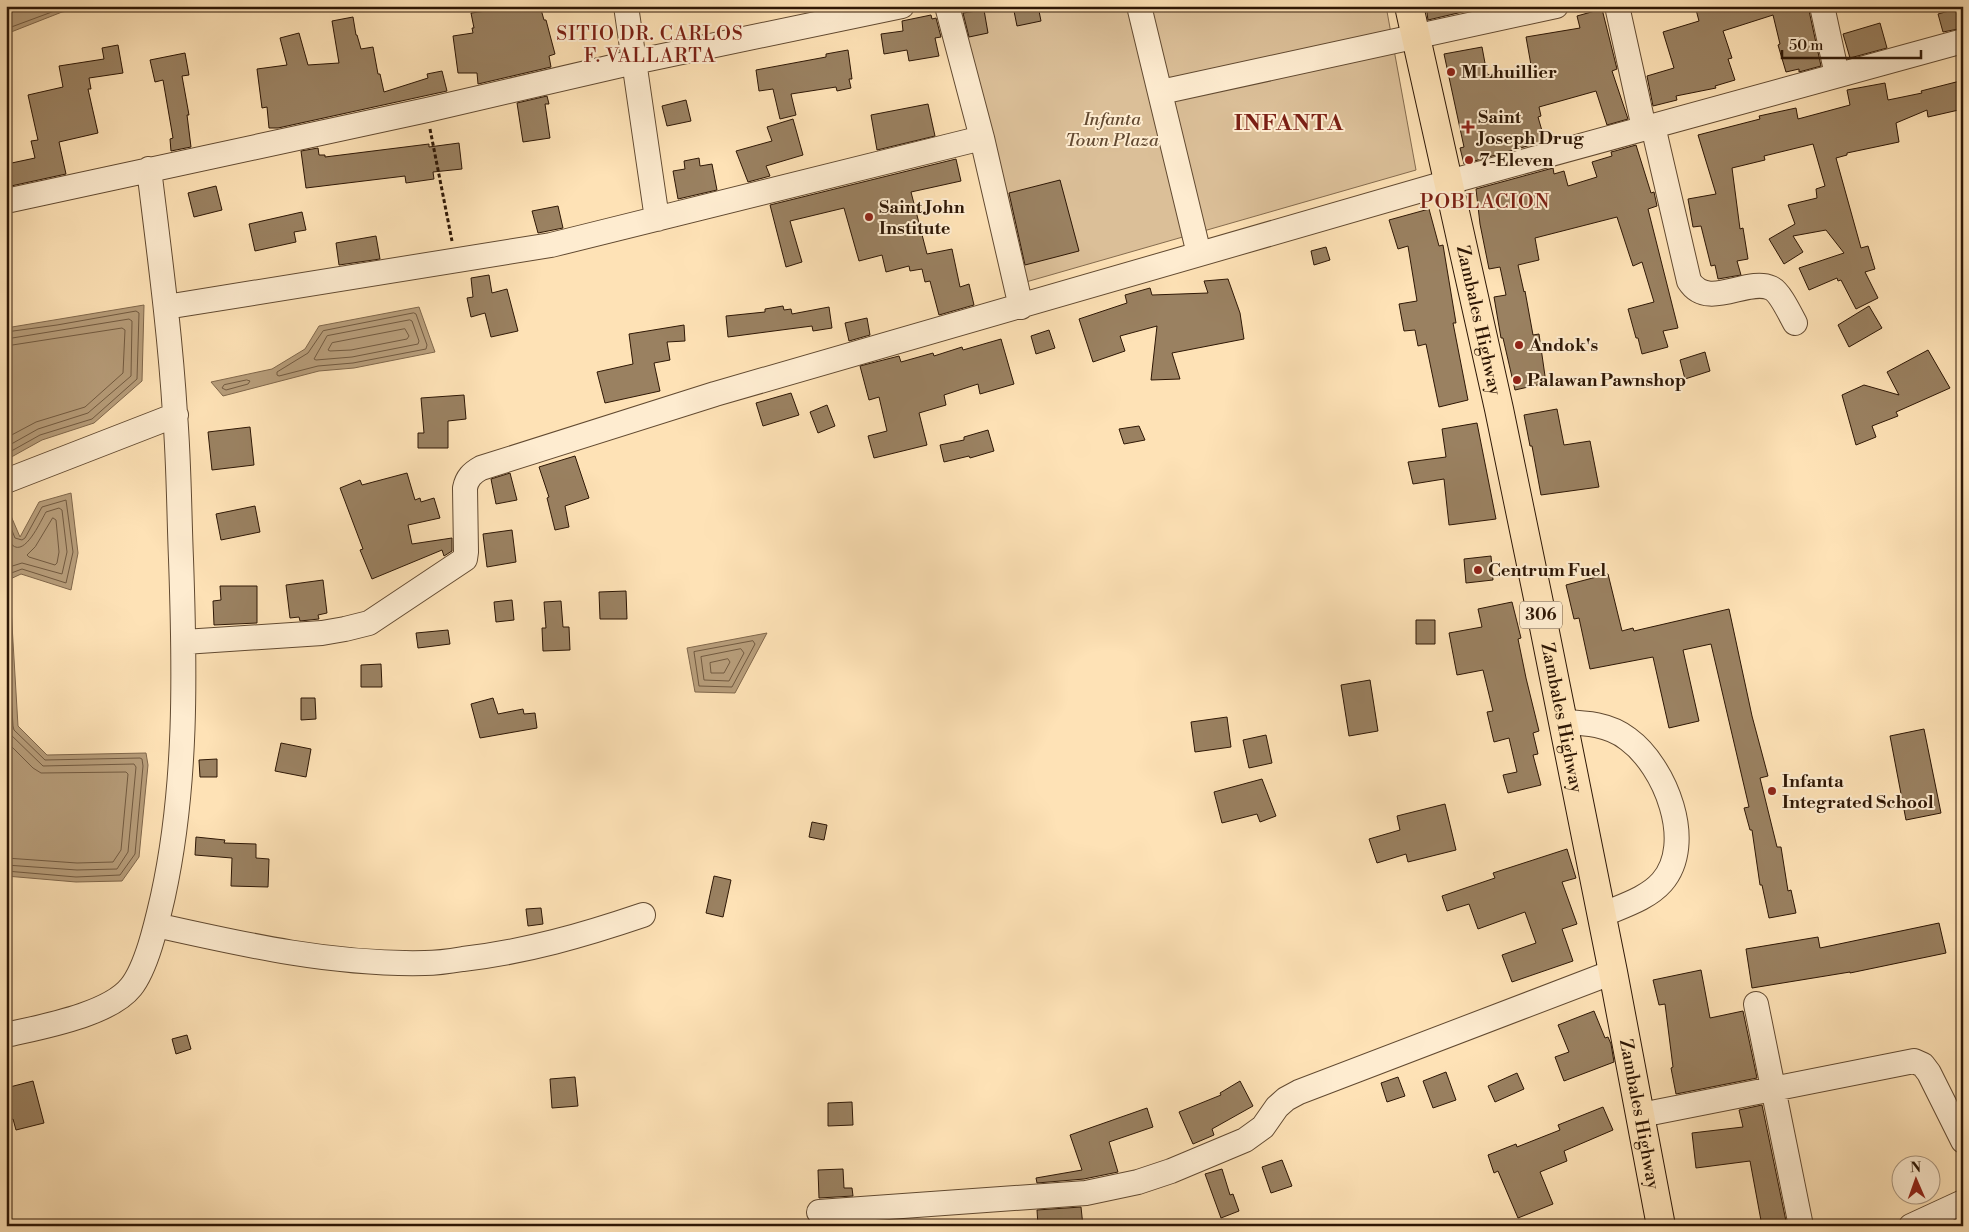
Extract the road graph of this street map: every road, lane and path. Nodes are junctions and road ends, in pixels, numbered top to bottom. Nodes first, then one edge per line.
1 (626, 6) edge
2 (902, 6) edge
3 (946, 6) edge
4 (1139, 6) edge
5 (1410, 6) edge
6 (1556, 6) edge
7 (1617, 6) edge
8 (1822, 6) edge
9 (1415, 36) junction
10 (1963, 41) edge
11 (634, 62) junction
12 (1837, 75) junction
13 (1161, 92) junction
14 (427, 110) junction
15 (1648, 127) junction
16 (982, 138) junction
17 (149, 169) junction
18 (1449, 182) junction
19 (6, 201) edge
20 (657, 219) junction
21 (1199, 254) junction
22 (456, 261) junction
23 (166, 306) junction
24 (1021, 307) junction
25 (1795, 323) dead end
26 (176, 415) junction
27 (6, 481) edge
28 (184, 642) junction
29 (1563, 722) junction
30 (1602, 915) junction
31 (643, 916) dead end
32 (156, 925) junction
33 (1613, 972) junction
34 (1756, 1004) dead end
35 (6, 1035) edge
36 (1773, 1089) junction
37 (1641, 1116) junction
38 (1963, 1141) edge
39 (1963, 1202) edge
40 (819, 1212) dead end
41 (1661, 1226) edge
42 (1801, 1226) edge
43 (1912, 1226) edge

1 - 11 street
2 - 11 street
3 - 16 street
4 - 13 street
5 - 9 main road, Zambales Highway / 306
6 - 9 street
7 - 15 street
8 - 12 street
9 - 13 street
9 - 18 main road, Zambales Highway / 306
10 - 12 street
11 - 14 street
11 - 20 street
12 - 15 street
13 - 21 street
14 - 17 street
14 - 22 path
15 - 18 street
15 - 25 street
16 - 20 street
16 - 24 street
17 - 19 street
17 - 23 street
18 - 21 street
18 - 29 main road, Zambales Highway / 306
20 - 22 street
21 - 24 street
22 - 23 street
23 - 26 street
24 - 28 street
26 - 27 street
26 - 28 street
28 - 32 street
29 - 30 main road, Zambales Highway / 306
29 - 30 street
30 - 33 main road, Zambales Highway / 306
31 - 32 street
32 - 35 street
33 - 37 main road, Zambales Highway / 306
33 - 40 street
34 - 36 street
36 - 37 street
36 - 38 street
36 - 42 street
37 - 41 main road, Zambales Highway / 306
39 - 43 street

